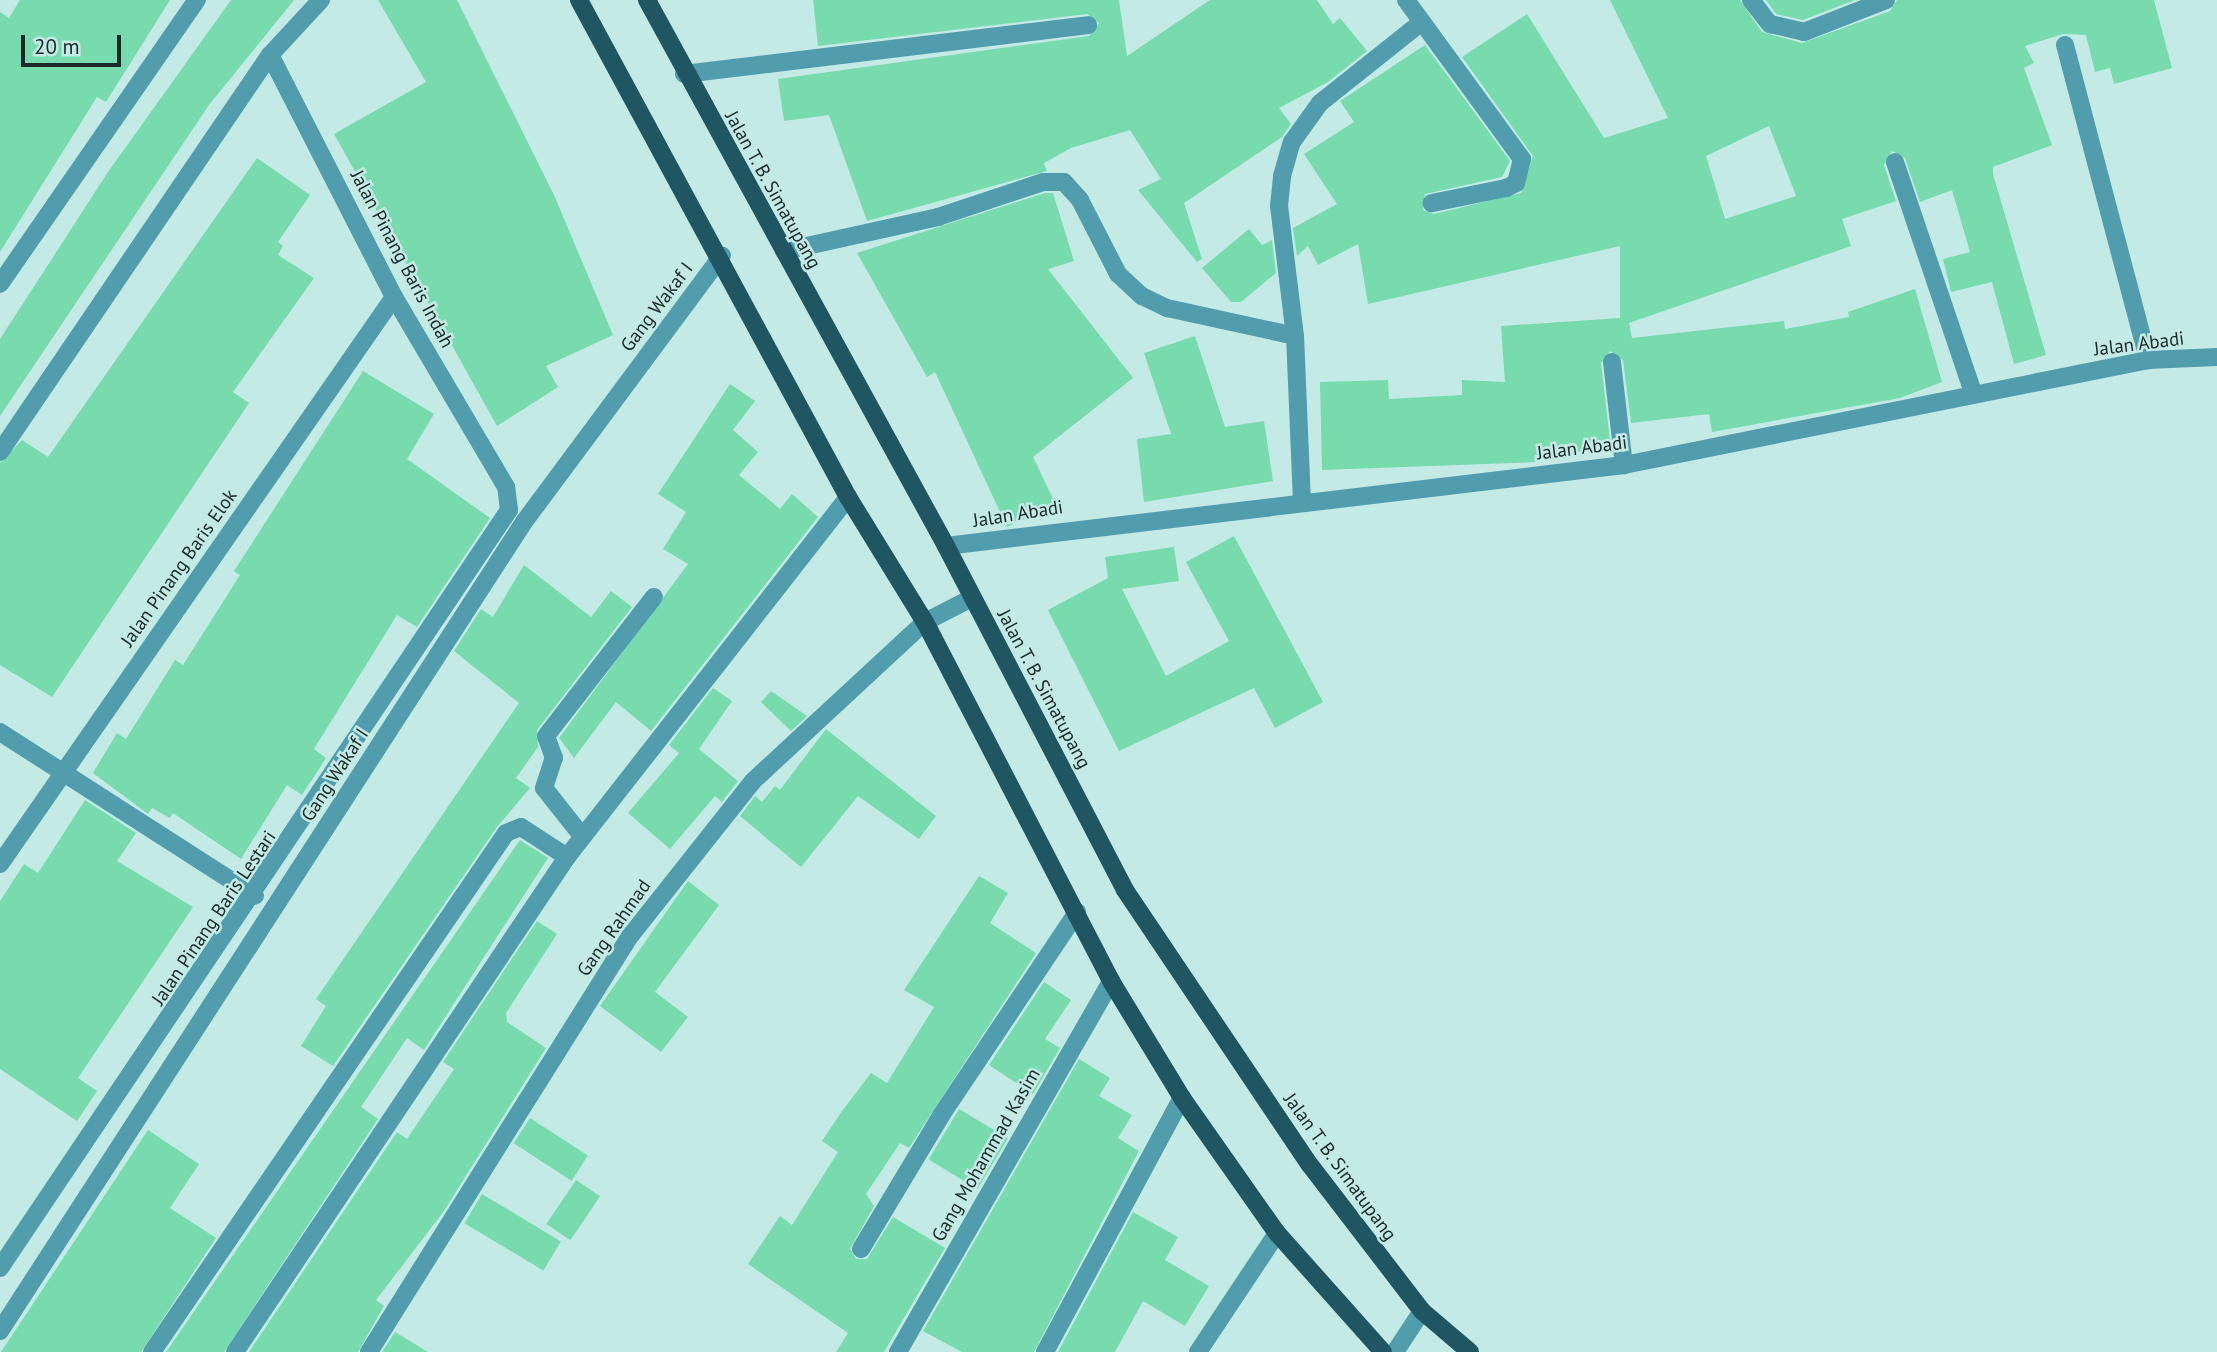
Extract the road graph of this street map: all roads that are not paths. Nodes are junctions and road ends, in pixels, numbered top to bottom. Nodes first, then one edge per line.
1 (197, 0) edge
2 (321, 0) edge
3 (579, 0) edge
4 (647, 0) edge
5 (1406, 0) edge
6 (1751, 0) edge
7 (1886, 0) edge
8 (1422, 23) junction
9 (1088, 25) dead end
10 (2065, 45) dead end
11 (270, 55) junction
12 (684, 74) junction
13 (1895, 162) dead end
14 (1432, 202) dead end
15 (784, 251) junction
16 (722, 255) junction
17 (0, 284) edge
18 (394, 298) junction
19 (1295, 336) junction
20 (2217, 357) edge
21 (2148, 360) junction
22 (1612, 362) dead end
23 (1973, 393) junction
24 (0, 452) edge
25 (1624, 464) junction
26 (848, 497) junction
27 (1302, 502) junction
28 (505, 519) joint
29 (946, 546) junction
30 (653, 597) dead end
31 (972, 598) junction
32 (925, 622) junction
33 (0, 732) edge
34 (62, 772) junction
35 (582, 836) junction
36 (567, 857) junction
37 (0, 864) edge
38 (255, 896) junction
39 (1077, 912) junction
40 (1111, 981) junction
41 (1182, 1098) junction
42 (1277, 1233) junction
43 (861, 1249) dead end
44 (0, 1268) edge
45 (1422, 1311) junction
46 (0, 1331) edge
47 (152, 1352) edge
48 (235, 1352) edge
49 (369, 1352) edge
50 (898, 1352) edge
51 (1045, 1352) edge
52 (1198, 1352) edge
53 (1383, 1352) edge
54 (1395, 1352) edge
55 (1470, 1352) edge

1 - 17 street
2 - 11 street
3 - 16 main road
4 - 12 main road, Jalan T. B. Simatupang
5 - 8 street
6 - 7 street
8 - 14 street
8 - 19 street
9 - 12 street
10 - 21 street
11 - 18 street, Jalan Pinang Baris Indah
11 - 24 street
12 - 15 main road, Jalan T. B. Simatupang
13 - 23 street
15 - 19 street
15 - 29 main road, Jalan T. B. Simatupang
16 - 26 main road
16 - 46 street, Gang Wakaf I
18 - 28 street, Jalan Pinang Baris Indah
18 - 34 street, Jalan Pinang Baris Elok
19 - 27 street
20 - 21 street, Jalan Abadi
21 - 23 street, Jalan Abadi
22 - 25 street
23 - 25 street, Jalan Abadi
25 - 27 street, Jalan Abadi
26 - 32 main road
26 - 35 street
27 - 29 street, Jalan Abadi
28 - 38 street, Jalan Pinang Baris Lestari
29 - 31 main road, Jalan T. B. Simatupang
30 - 35 street
31 - 32 street, Gang Rahmad
31 - 45 main road, Jalan T. B. Simatupang
32 - 39 main road
32 - 49 street, Gang Rahmad
33 - 34 street
34 - 37 street, Jalan Pinang Baris Elok
34 - 38 street
35 - 36 street
36 - 47 street
36 - 48 street
38 - 44 street, Jalan Pinang Baris Lestari
39 - 40 main road
39 - 43 street
40 - 41 main road
40 - 50 street, Gang Mohammad Kasim
41 - 42 main road
41 - 51 street
42 - 52 street
42 - 53 main road
45 - 54 street
45 - 55 main road, Jalan T. B. Simatupang

